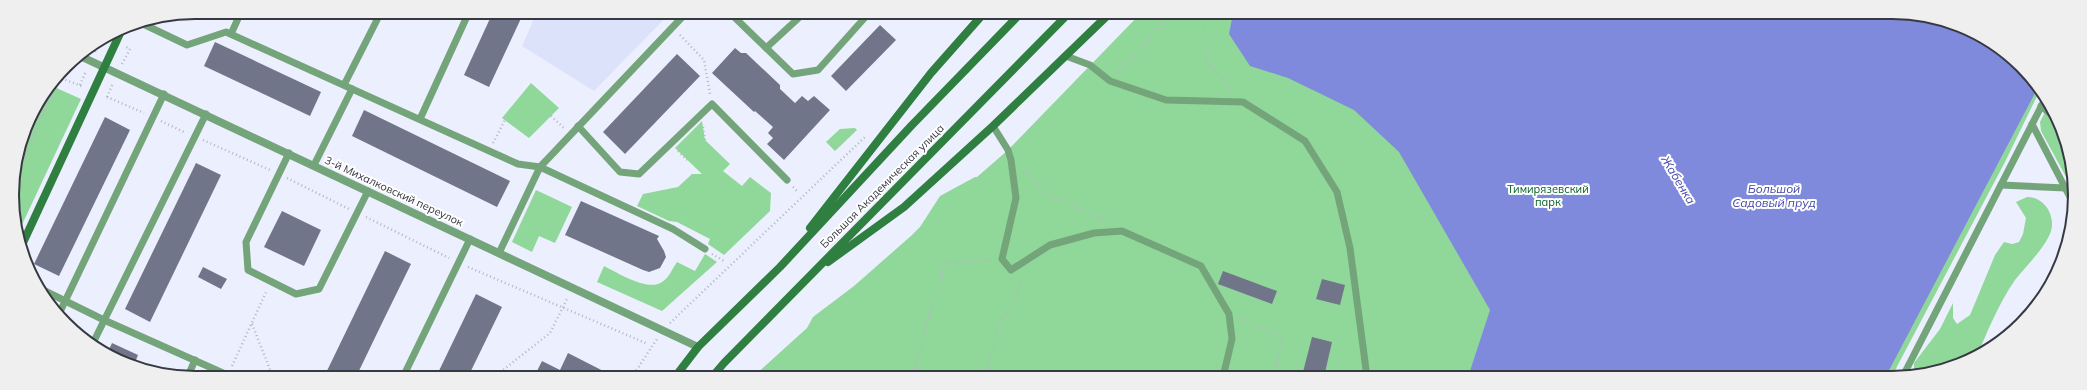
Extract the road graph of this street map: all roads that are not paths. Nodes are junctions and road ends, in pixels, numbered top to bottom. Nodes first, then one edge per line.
1 (238, 19) edge
2 (377, 19) edge
3 (466, 19) edge
4 (680, 19) edge
5 (736, 19) edge
6 (797, 19) edge
7 (864, 19) edge
8 (979, 19) edge
9 (1015, 19) edge
10 (1063, 19) edge
11 (1104, 19) edge
12 (147, 26) edge
13 (231, 34) junction
14 (119, 36) edge
15 (766, 48) junction
16 (1066, 56) junction
17 (85, 58) edge
18 (104, 67) junction
19 (344, 85) junction
20 (352, 89) junction
21 (164, 94) junction
22 (2041, 106) joint
23 (2046, 110) edge
24 (206, 114) junction
25 (420, 119) junction
26 (2032, 124) junction
27 (578, 126) junction
28 (993, 126) junction
29 (289, 153) junction
30 (314, 165) junction
31 (540, 167) junction
32 (787, 180) dead end
33 (2001, 184) junction
34 (2066, 188) junction
35 (368, 190) junction
36 (2068, 192) edge
37 (25, 239) edge
38 (470, 239) junction
39 (705, 249) dead end
40 (499, 253) junction
41 (780, 267) junction
42 (808, 277) junction
43 (49, 293) edge
44 (65, 301) junction
45 (61, 309) edge
46 (104, 320) junction
47 (95, 339) edge
48 (698, 347) junction
49 (195, 360) junction
50 (190, 371) edge
51 (219, 371) edge
52 (406, 371) edge
53 (680, 371) edge
54 (717, 371) edge
55 (1224, 371) edge
56 (1366, 371) edge
57 (1906, 371) edge

1 - 13 lane
2 - 19 lane
3 - 25 lane
4 - 27 lane
5 - 15 lane
6 - 15 lane
7 - 15 lane
8 - 41 main road
9 - 41 main road, Большая Академическая улица
10 - 42 main road, Большая Академическая улица
11 - 16 main road
12 - 13 lane
13 - 19 lane
14 - 18 main road
16 - 28 main road
16 - 56 lane
17 - 18 street, 3-й Михалковский переулок
18 - 21 street, 3-й Михалковский переулок
18 - 37 main road
19 - 20 lane
20 - 25 lane
20 - 30 lane
21 - 24 street, 3-й Михалковский переулок
21 - 44 lane
22 - 23 lane
22 - 26 lane
24 - 29 street, 3-й Михалковский переулок
24 - 46 lane
25 - 31 lane
26 - 33 lane
26 - 34 lane
27 - 31 lane
27 - 32 lane
28 - 42 main road
28 - 55 lane
29 - 30 street, 3-й Михалковский переулок
29 - 35 lane
30 - 35 street, 3-й Михалковский переулок
31 - 39 lane
31 - 40 lane
33 - 34 lane
33 - 57 lane
34 - 36 lane
35 - 38 street, 3-й Михалковский переулок
38 - 40 street, 3-й Михалковский переулок
38 - 52 lane
40 - 48 street, 3-й Михалковский переулок
41 - 48 main road, Большая Академическая улица
42 - 54 main road, Большая Академическая улица
43 - 44 lane
44 - 45 lane
44 - 46 lane
46 - 47 lane
46 - 49 lane
48 - 53 main road, Большая Академическая улица
49 - 50 lane
49 - 51 lane

